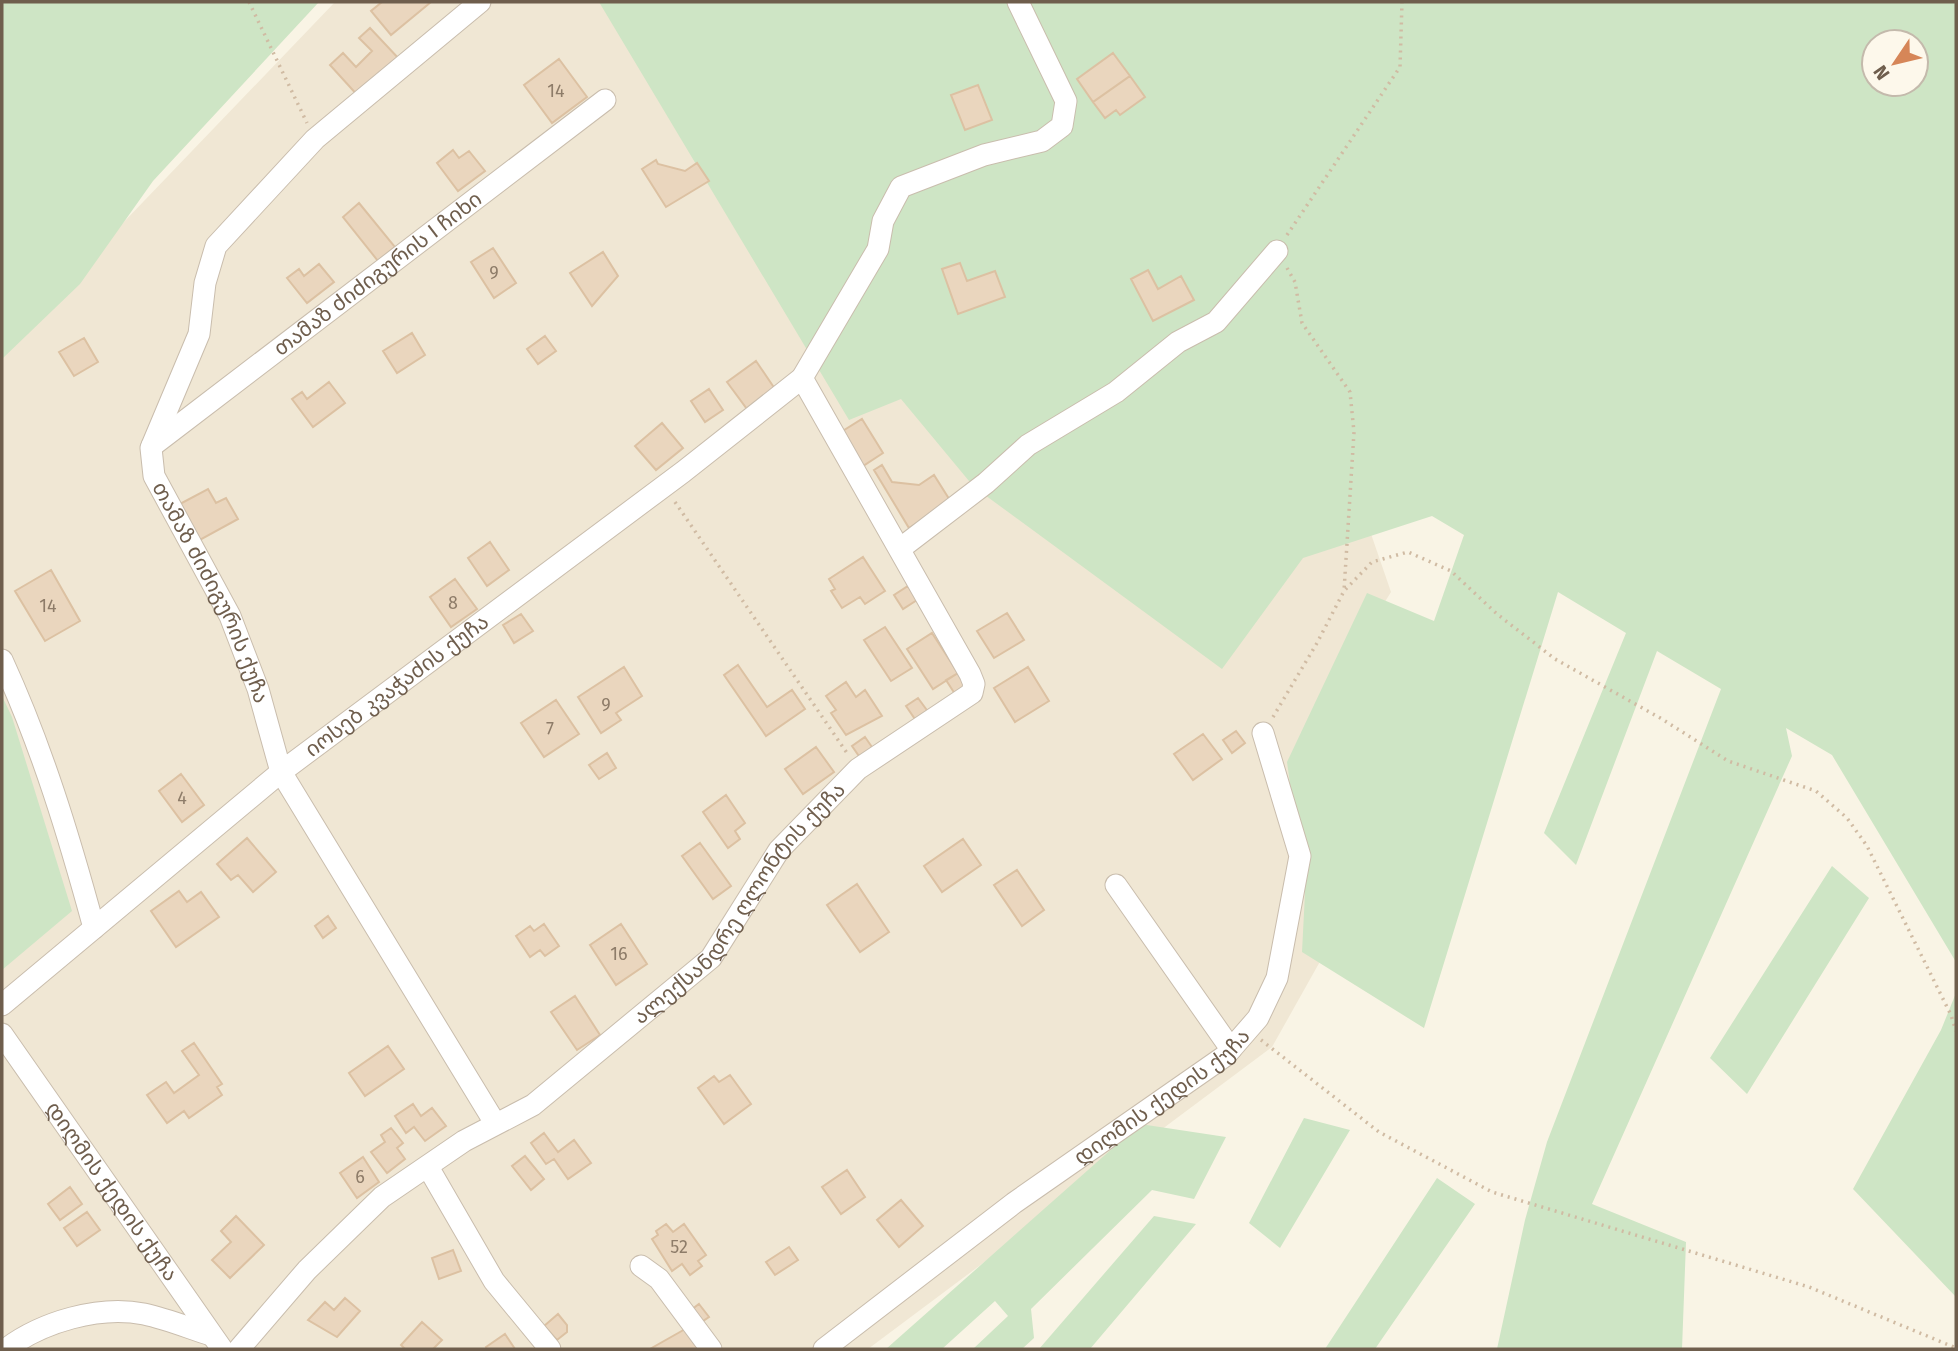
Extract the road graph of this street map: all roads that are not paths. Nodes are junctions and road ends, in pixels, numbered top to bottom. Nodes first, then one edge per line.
1 (480, 2) edge
2 (1018, 2) edge
3 (605, 100) dead end
4 (1277, 251) road end
5 (802, 378) junction
6 (151, 447) junction
7 (901, 548) junction
8 (2, 660) edge
9 (1263, 733) road end
10 (281, 772) junction
11 (1116, 885) dead end
12 (94, 928) junction
13 (2, 1005) edge
14 (3, 1039) edge
15 (1231, 1049) junction
16 (495, 1123) junction
17 (428, 1167) junction
18 (641, 1266) dead end
19 (217, 1342) edge
20 (5, 1349) edge
21 (239, 1349) edge
22 (550, 1349) edge
23 (711, 1349) edge
24 (824, 1349) edge

1 - 6 street
2 - 5 street
3 - 6 street, თამაზ ძიძიგურის I ჩიხი
4 - 7 street
5 - 7 street, ალექსანდრე ღლონტის ქუჩა
5 - 10 street, იოსებ კვაჭაძის ქუჩა
6 - 10 street, თამაზ ძიძიგურის ქუჩა
7 - 16 street, ალექსანდრე ღლონტის ქუჩა
8 - 12 street
9 - 15 street, დიღმის ქედის ქუჩა
10 - 12 street, იოსებ კვაჭაძის ქუჩა
10 - 16 street, თამაზ ძიძიგურის ქუჩა
11 - 15 street
12 - 13 street, იოსებ კვაჭაძის ქუჩა
14 - 19 street, დიღმის ქედის ქუჩა
15 - 24 street, დიღმის ქედის ქუჩა
16 - 17 street, ალექსანდრე ღლონტის ქუჩა
17 - 21 street, ალექსანდრე ღლონტის ქუჩა
17 - 22 street
18 - 23 street
19 - 20 street

